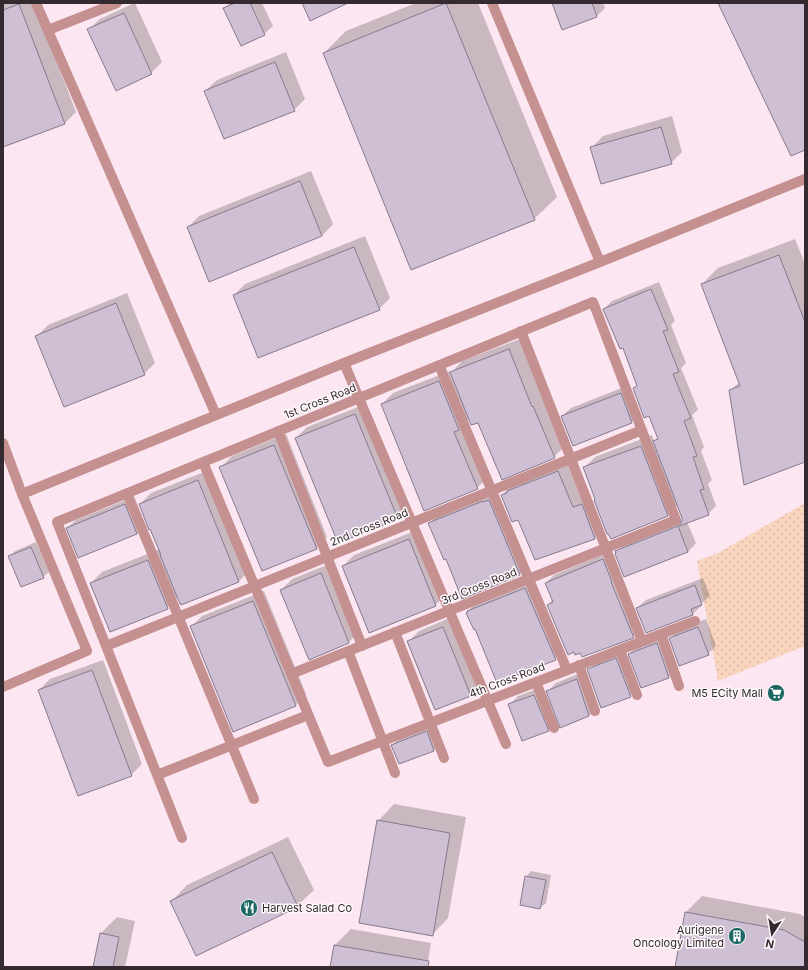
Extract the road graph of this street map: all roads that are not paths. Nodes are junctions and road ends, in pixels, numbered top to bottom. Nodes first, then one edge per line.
1 (36, 3) edge
2 (117, 3) edge
3 (492, 3) edge
4 (48, 30) junction
5 (805, 179) edge
6 (600, 262) junction
7 (521, 331) junction
8 (344, 363) junction
9 (439, 365) junction
10 (359, 398) junction
11 (216, 415) junction
12 (642, 430) junction
13 (278, 431) junction
14 (3, 443) edge
15 (571, 459) junction
16 (203, 462) junction
17 (492, 491) junction
18 (127, 493) junction
19 (22, 494) junction
20 (412, 523) junction
21 (605, 548) junction
22 (327, 557) junction
23 (529, 579) junction
24 (255, 586) junction
25 (450, 610) junction
26 (178, 617) junction
27 (695, 621) dead end
28 (395, 632) junction
29 (661, 634) junction
30 (642, 641) junction
31 (106, 646) junction
32 (362, 646) junction
33 (620, 650) junction
34 (348, 651) junction
35 (579, 665) junction
36 (567, 670) junction
37 (291, 674) junction
38 (536, 682) junction
39 (679, 686) dead end
40 (3, 687) edge
41 (637, 695) dead end
42 (488, 700) junction
43 (595, 711) dead end
44 (308, 715) junction
45 (430, 723) junction
46 (554, 728) dead end
47 (382, 741) junction
48 (506, 744) dead end
49 (232, 745) junction
50 (444, 758) dead end
51 (395, 773) dead end
52 (157, 775) junction
53 (254, 799) dead end
54 (182, 838) dead end

1 - 4 street
2 - 4 street
3 - 6 street
4 - 11 street
5 - 6 street
6 - 8 street
7 - 9 street, 1st Cross Road
7 - 12 street, 1st Cross Road
7 - 15 street
8 - 10 street
8 - 11 street
9 - 10 street, 1st Cross Road
9 - 17 street
10 - 13 street, 1st Cross Road
10 - 20 street
11 - 19 street
12 - 15 street, 2nd Cross Road
12 - 21 street, 3rd Cross Road
13 - 16 street, 1st Cross Road
13 - 22 street
14 - 19 street
15 - 17 street, 2nd Cross Road
15 - 21 street
16 - 18 street, 1st Cross Road
16 - 24 street
17 - 20 street, 2nd Cross Road
17 - 23 street
18 - 26 street
18 - 31 street, 1st Cross Road
19 - 40 street
20 - 22 street, 2nd Cross Road
20 - 25 street
21 - 23 street, 3rd Cross Road
21 - 30 street
22 - 24 street, 2nd Cross Road
22 - 32 street
23 - 25 street, 3rd Cross Road
23 - 36 street
24 - 26 street, 2nd Cross Road
24 - 37 street
25 - 28 street, 3rd Cross Road
25 - 42 street
26 - 31 street, 2nd Cross Road
26 - 49 street
27 - 29 street, 4th Cross Road
28 - 32 street, 3rd Cross Road
28 - 45 street
29 - 30 street, 4th Cross Road
29 - 39 street
30 - 33 street, 4th Cross Road
31 - 52 street
32 - 34 street, 3rd Cross Road
33 - 35 street, 4th Cross Road
33 - 41 street
34 - 37 street, 3rd Cross Road
34 - 47 street
35 - 36 street, 4th Cross Road
35 - 43 street
36 - 38 street, 4th Cross Road
37 - 44 street
38 - 42 street, 4th Cross Road
38 - 46 street
42 - 45 street, 4th Cross Road
42 - 48 street
44 - 47 street, 4th Cross Road
44 - 49 street
45 - 47 street, 4th Cross Road
45 - 50 street
47 - 51 street
49 - 52 street
49 - 53 street
52 - 54 street

